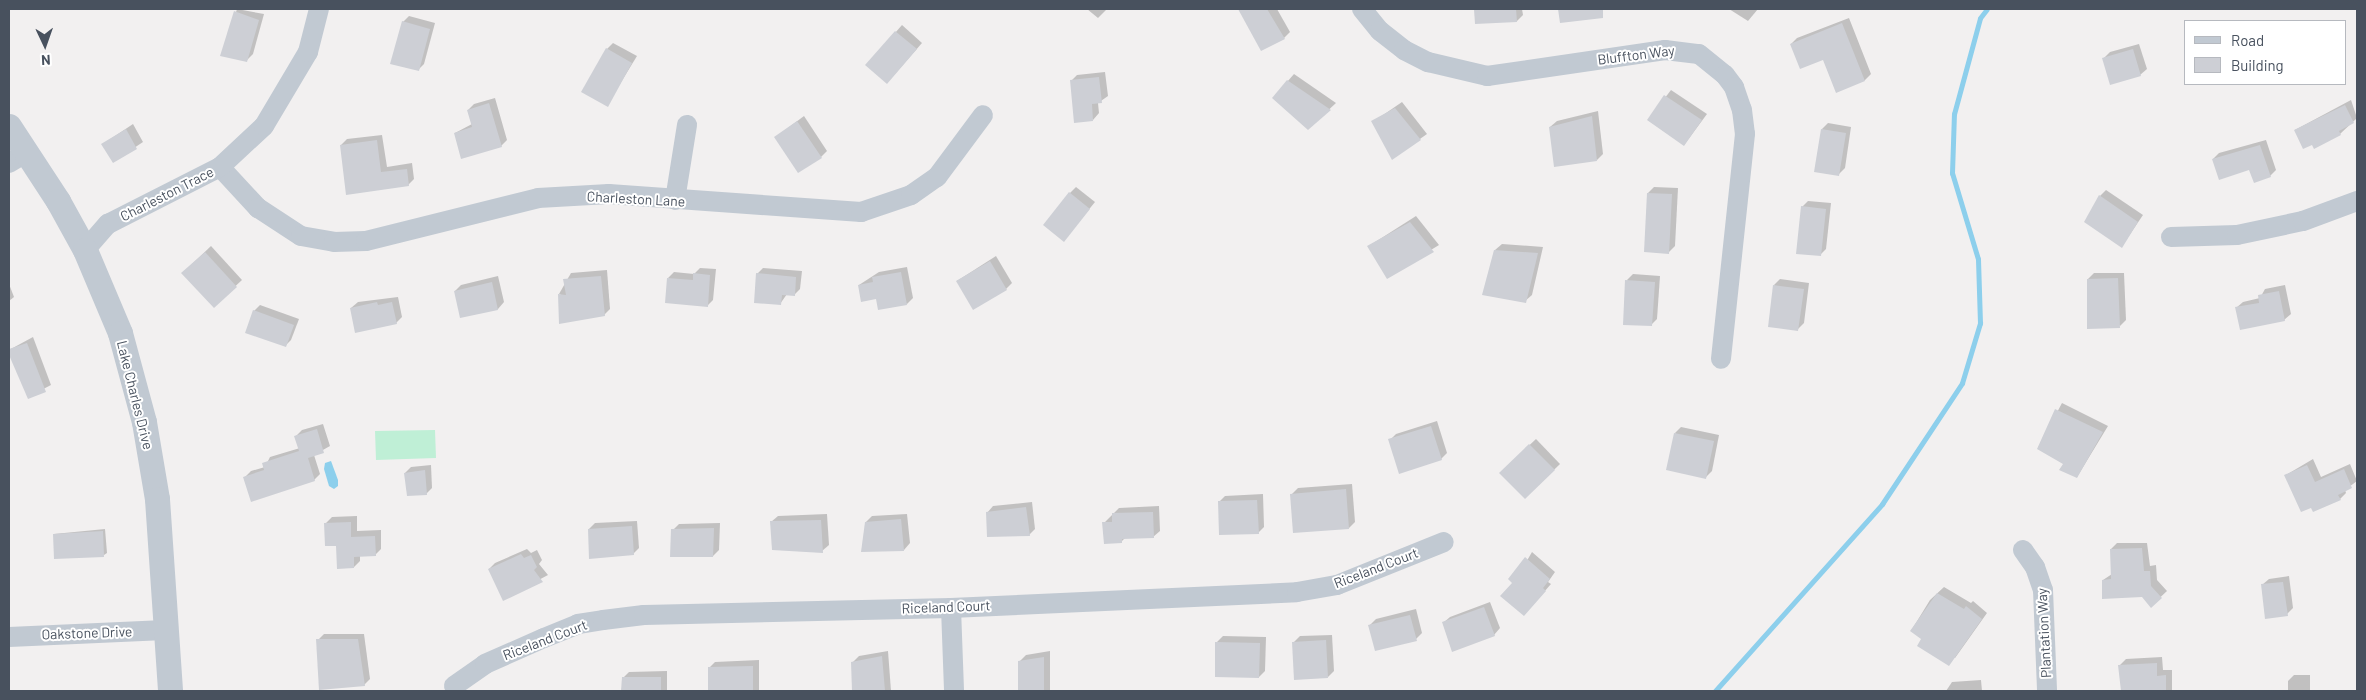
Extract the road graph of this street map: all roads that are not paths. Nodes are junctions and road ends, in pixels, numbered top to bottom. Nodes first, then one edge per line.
1 (319, 9) edge
2 (1362, 9) edge
3 (983, 115) dead end
4 (688, 125) dead end
5 (9, 126) edge
6 (18, 157) edge
7 (220, 167) junction
8 (674, 200) junction
9 (2357, 201) edge
10 (2171, 237) dead end
11 (85, 250) junction
12 (1721, 359) dead end
13 (1444, 542) dead end
14 (2023, 550) dead end
15 (951, 608) junction
16 (165, 630) junction
17 (9, 637) edge
18 (454, 686) dead end
19 (170, 691) edge
20 (954, 691) edge
21 (2047, 691) edge

1 - 7 street, Charleston Trace
2 - 12 street, Bluffton Way
3 - 8 street, Charleston Lane
4 - 8 street
5 - 6 street, Lake Charles Drive
6 - 11 street, Lake Charles Drive
7 - 8 street, Charleston Lane
7 - 11 street, Charleston Trace
9 - 10 street
11 - 16 street, Lake Charles Drive
13 - 15 street, Riceland Court
14 - 21 street, Plantation Way
15 - 18 street, Riceland Court
15 - 20 street
16 - 17 street, Oakstone Drive
16 - 19 street, Lake Charles Drive

